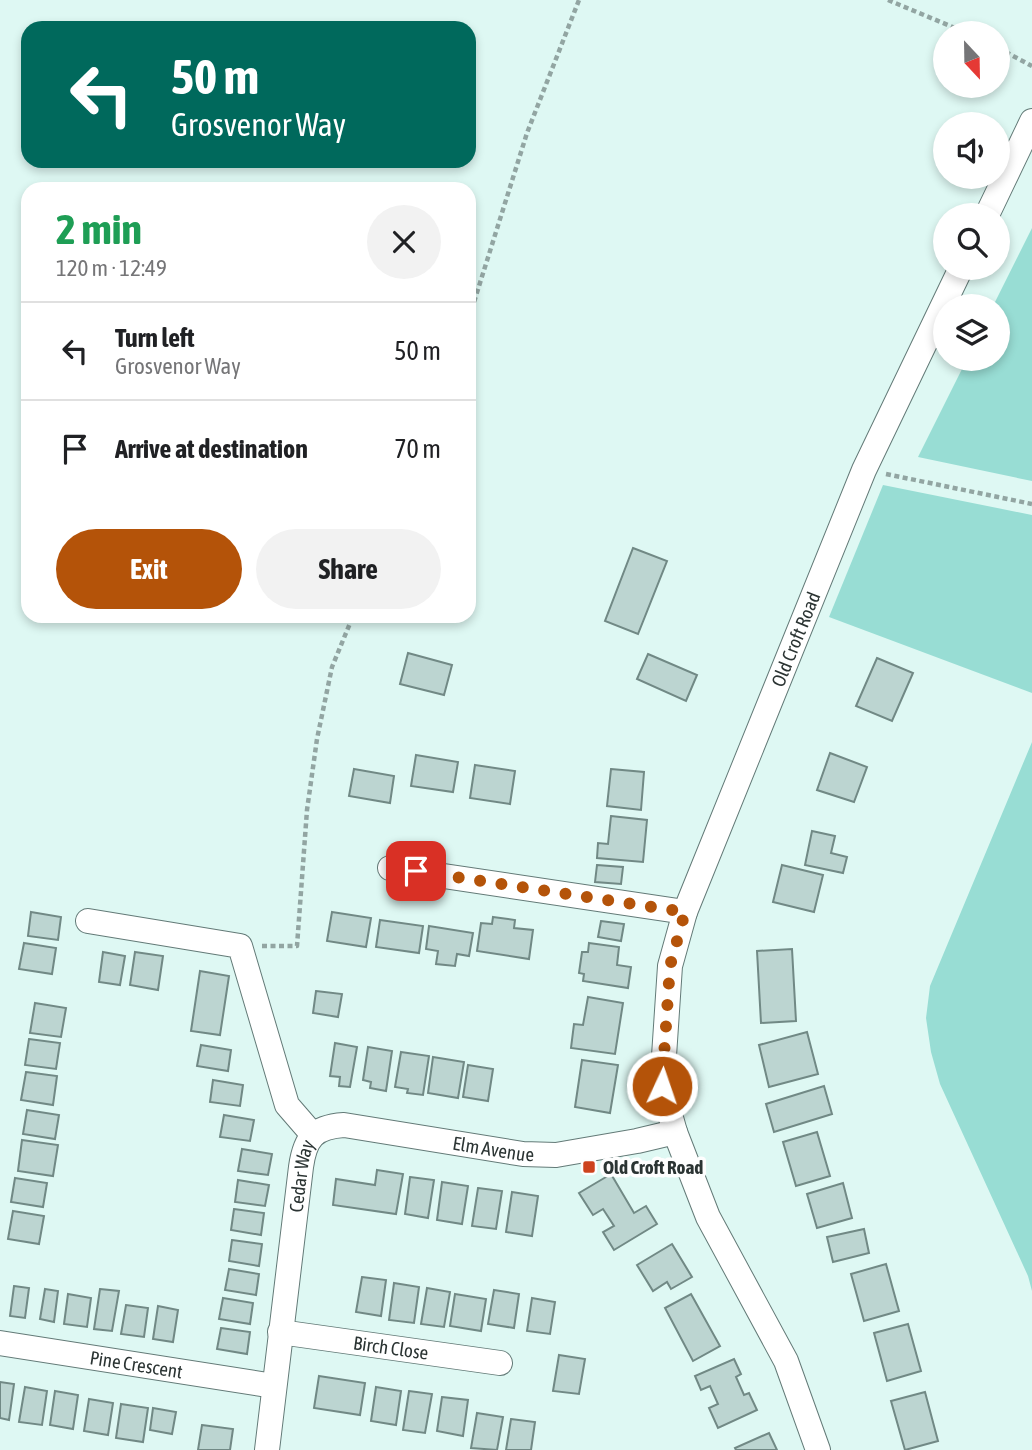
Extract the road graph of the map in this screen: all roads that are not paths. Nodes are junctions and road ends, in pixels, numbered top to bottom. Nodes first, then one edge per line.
1 (1032, 121) edge
2 (993, 203) edge
3 (955, 280) edge
4 (390, 867) dead end
5 (685, 912) junction
6 (88, 921) dead end
7 (675, 1132) junction
8 (313, 1135) junction
9 (280, 1332) junction
10 (0, 1343) edge
11 (500, 1363) dead end
12 (274, 1386) junction
13 (267, 1450) edge
14 (818, 1450) edge

1 - 2 street
3 - 5 street, Old Croft Road
4 - 5 street
5 - 7 street, Old Croft Road
6 - 8 street, Cedar Way
7 - 8 street, Elm Avenue
7 - 14 street, Old Croft Road
8 - 9 street, Cedar Way
9 - 11 street, Birch Close
9 - 12 street, Cedar Way
10 - 12 street, Pine Crescent
12 - 13 street, Cedar Way

